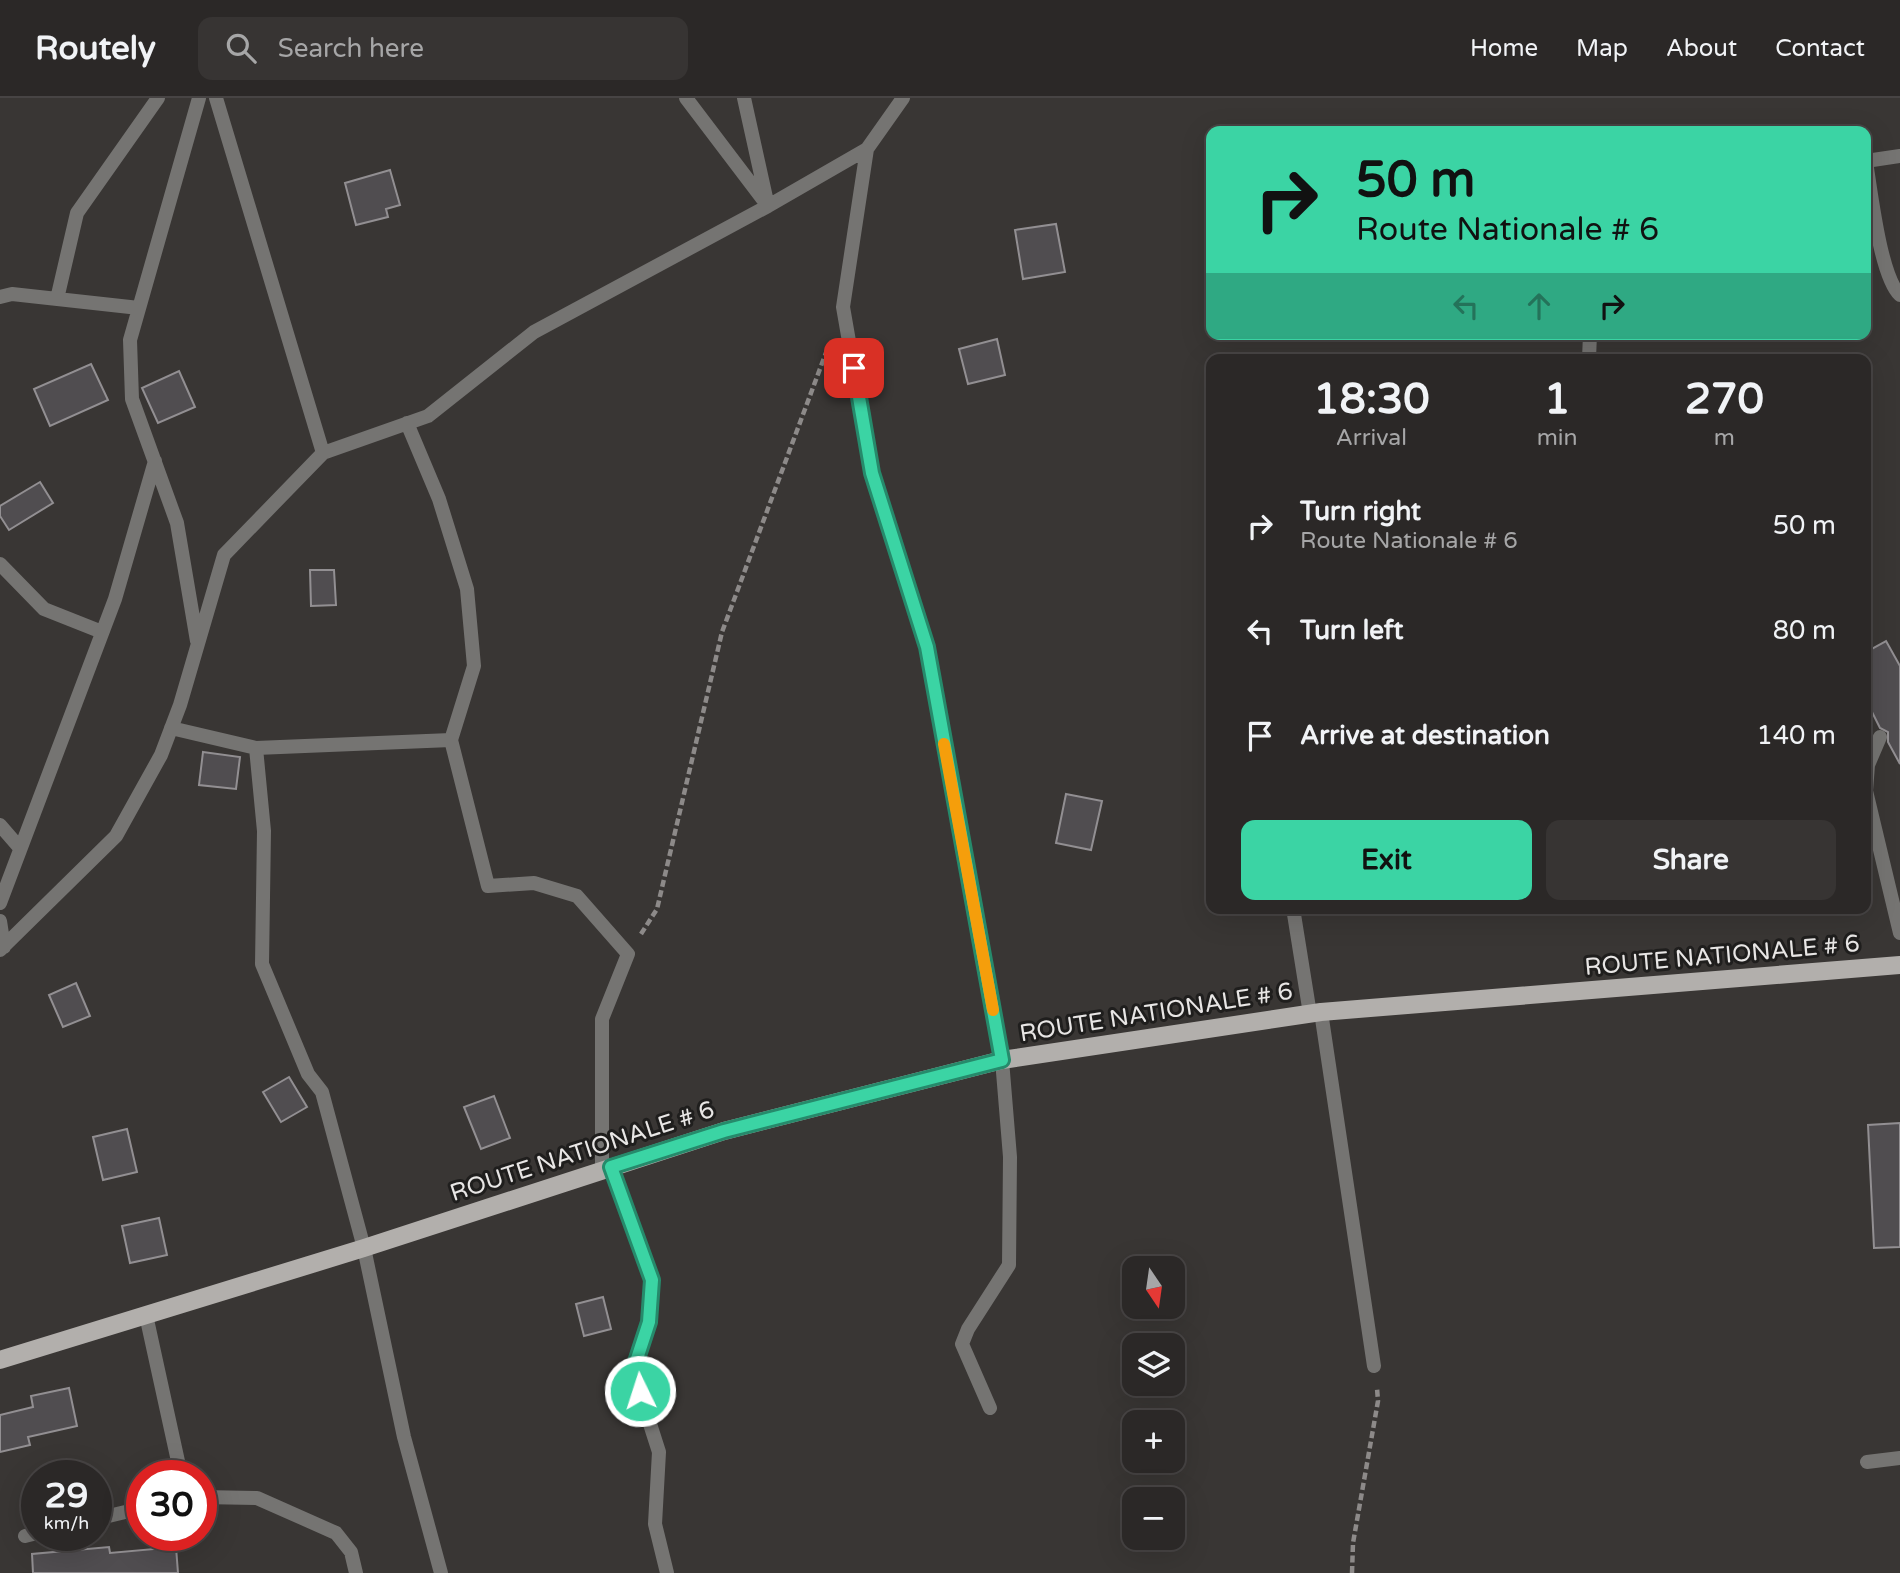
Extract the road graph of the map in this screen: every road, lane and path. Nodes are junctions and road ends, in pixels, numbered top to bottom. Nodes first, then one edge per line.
1 (158, 98) edge
2 (199, 98) edge
3 (216, 98) edge
4 (685, 98) edge
5 (744, 98) edge
6 (904, 98) edge
7 (867, 149) junction
8 (1900, 156) edge
9 (1871, 160) edge
10 (1871, 188) edge
11 (768, 206) junction
12 (1900, 295) edge
13 (0, 297) edge
14 (57, 299) junction
15 (139, 307) junction
16 (843, 307) junction
17 (407, 423) junction
18 (323, 453) junction
19 (155, 461) junction
20 (0, 564) edge
21 (102, 632) junction
22 (198, 645) junction
23 (171, 728) junction
24 (1880, 737) dead end
25 (451, 740) junction
26 (256, 748) junction
27 (1871, 758) edge
28 (1871, 812) edge
29 (0, 825) edge
30 (19, 847) junction
31 (0, 903) edge
32 (1294, 914) edge
33 (0, 921) edge
34 (1900, 933) edge
35 (2, 948) edge
36 (628, 954) junction
37 (1900, 965) edge
38 (1316, 1013) junction
39 (1002, 1060) junction
40 (607, 1169) junction
41 (364, 1248) junction
42 (146, 1315) junction
43 (0, 1360) edge
44 (1374, 1366) joint
45 (990, 1408) dead end
46 (1900, 1458) edge
47 (178, 1460) edge
48 (1867, 1462) dead end
49 (217, 1497) edge
50 (356, 1573) edge
51 (441, 1573) edge
52 (667, 1573) edge
53 (1352, 1573) edge

1 - 14 street
2 - 15 street
3 - 18 street
4 - 11 street
5 - 11 street
6 - 7 street
7 - 11 street
7 - 16 street
8 - 9 street
10 - 12 street
11 - 17 street
13 - 14 street
14 - 15 street
15 - 19 street
16 - 36 path
16 - 39 street
17 - 18 street
17 - 25 street
18 - 22 street
19 - 21 street
19 - 22 street
20 - 21 street
21 - 30 street
22 - 23 street
23 - 26 street
23 - 35 street
24 - 27 street
25 - 26 street
25 - 36 street
26 - 41 street
28 - 34 street
29 - 30 street
30 - 31 street
32 - 38 street
33 - 35 street
36 - 40 street
37 - 38 main road, ROUTE NATIONALE # 6
38 - 39 main road, ROUTE NATIONALE # 6
38 - 44 street
39 - 40 main road, ROUTE NATIONALE # 6
39 - 45 street
40 - 41 main road, ROUTE NATIONALE # 6
40 - 52 street
41 - 42 main road, ROUTE NATIONALE # 6
41 - 51 street
42 - 43 main road, ROUTE NATIONALE # 6
42 - 47 street
44 - 53 path
46 - 48 street
49 - 50 street

